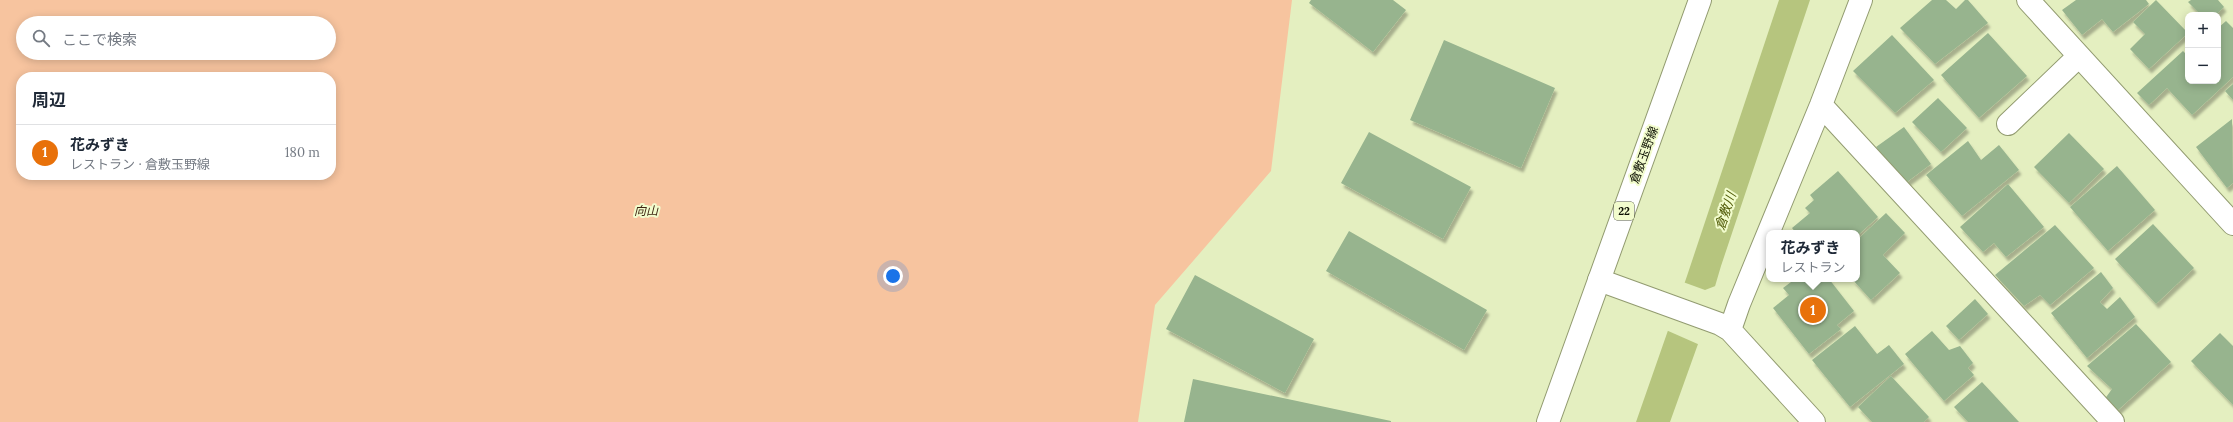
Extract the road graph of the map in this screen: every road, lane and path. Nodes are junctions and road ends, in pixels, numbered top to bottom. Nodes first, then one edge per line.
1 (1700, 0) edge
2 (1861, 0) edge
3 (2028, 0) edge
4 (2079, 56) junction
5 (1821, 105) junction
6 (2008, 124) dead end
7 (2233, 224) edge
8 (1769, 230) edge
9 (1766, 238) edge
10 (1599, 280) junction
11 (1725, 327) junction
12 (1548, 422) edge
13 (1814, 422) edge
14 (2113, 422) edge

1 - 10 street, 倉敷玉野線 / 22
2 - 5 street
3 - 4 street
4 - 6 street
4 - 7 street
5 - 8 street
5 - 14 street
9 - 11 street
10 - 11 street
10 - 12 street, 倉敷玉野線 / 22
11 - 13 street

